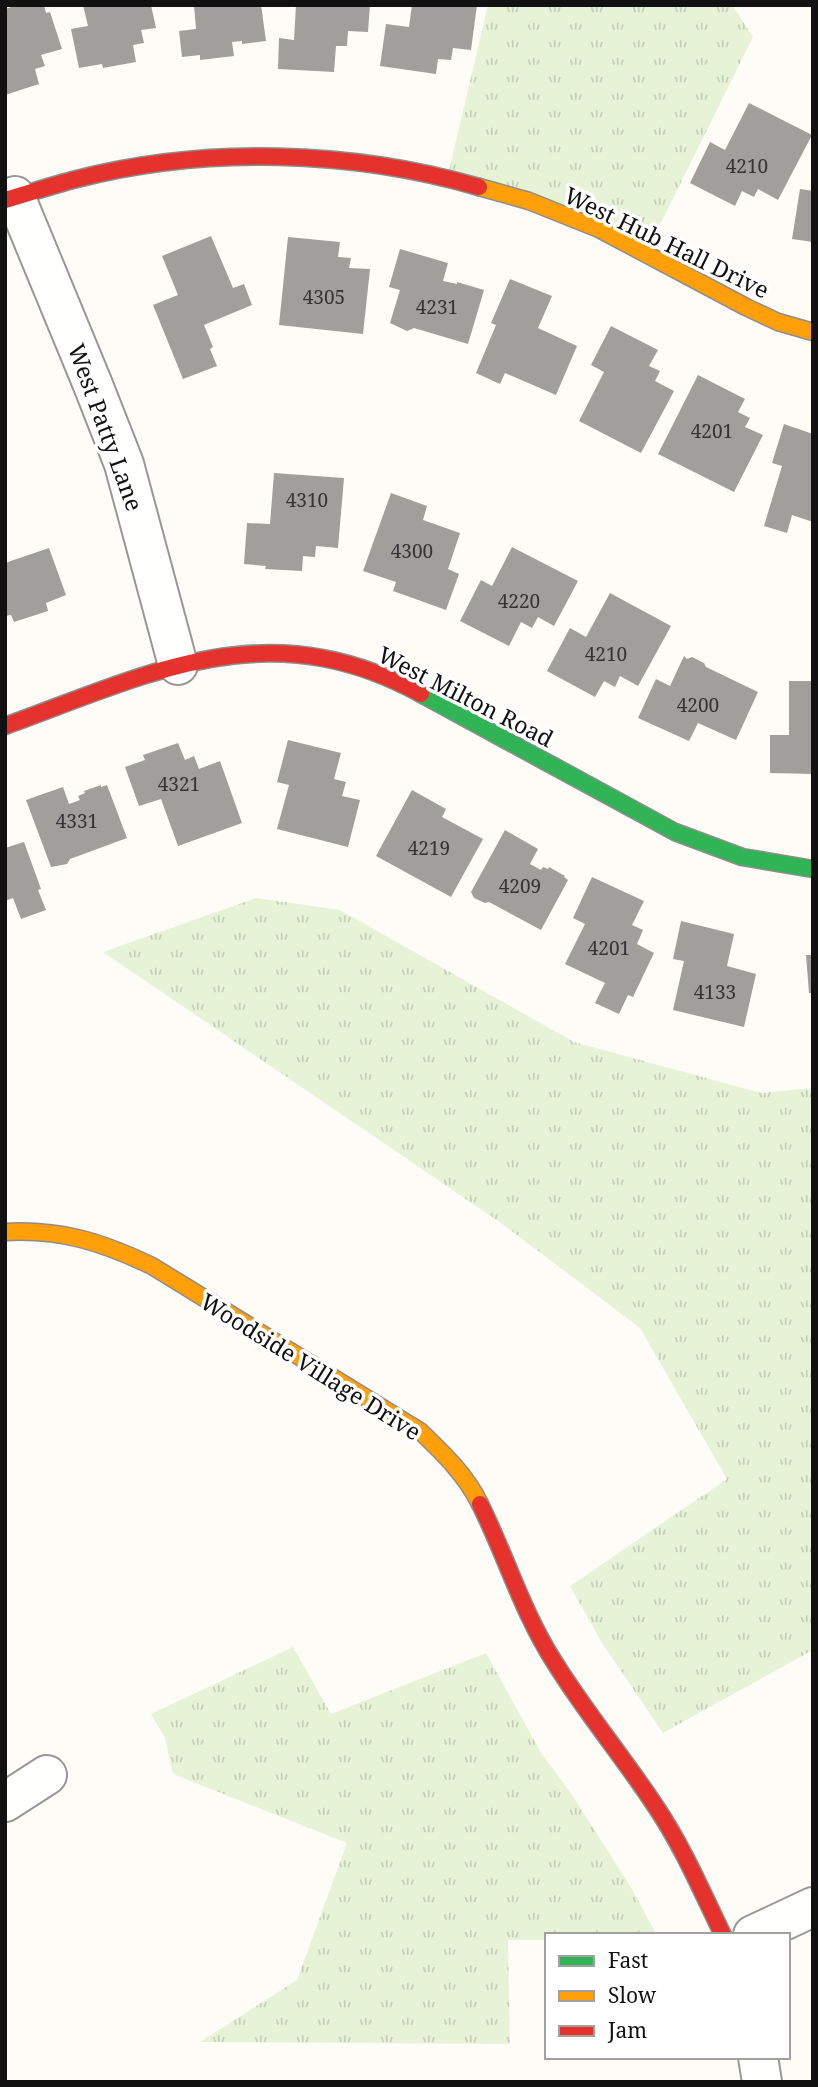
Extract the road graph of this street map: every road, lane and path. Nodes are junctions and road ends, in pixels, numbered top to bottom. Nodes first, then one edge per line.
1 (10, 198) edge
2 (813, 332) edge
3 (178, 665) junction
4 (5, 726) edge
5 (813, 869) edge
6 (5, 1231) edge
7 (47, 1775) dead end
8 (5, 1802) edge
9 (813, 1907) edge
10 (722, 1933) edge
11 (757, 1933) edge
12 (758, 2059) edge
13 (762, 2082) edge

1 - 2 street, West Hub Hall Drive
1 - 3 street, West Patty Lane
3 - 4 street, West Milton Road
3 - 5 street, West Milton Road
6 - 10 street, Woodside Village Drive
7 - 8 street
9 - 11 street
12 - 13 street

